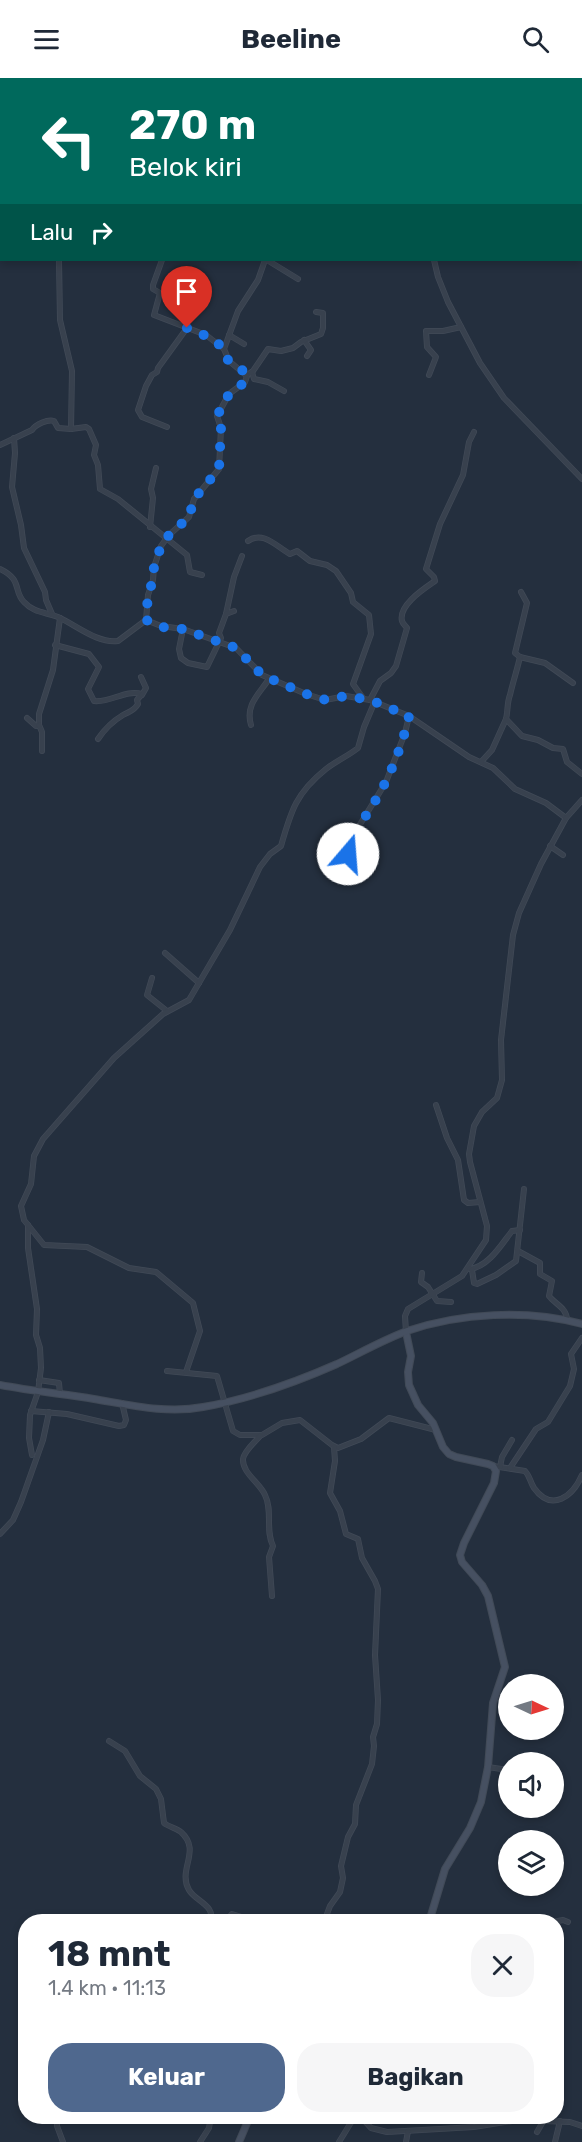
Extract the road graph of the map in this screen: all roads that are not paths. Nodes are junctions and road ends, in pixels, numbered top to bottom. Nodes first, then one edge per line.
1 (59, 261) edge
2 (162, 261) edge
3 (266, 261) edge
4 (268, 261) edge
5 (434, 261) edge
6 (298, 279) dead end
7 (316, 312) dead end
8 (461, 327) junction
9 (187, 328) junction
10 (229, 335) junction
11 (304, 340) junction
12 (244, 345) dead end
13 (224, 349) junction
14 (307, 356) dead end
15 (249, 373) junction
16 (429, 375) dead end
17 (284, 391) dead end
18 (167, 428) dead end
19 (70, 429) junction
20 (474, 432) dead end
21 (15, 438) junction
22 (0, 445) edge
23 (156, 468) dead end
24 (582, 479) edge
25 (150, 527) junction
26 (165, 539) junction
27 (248, 541) dead end
28 (242, 556) dead end
29 (0, 569) edge
30 (202, 574) dead end
31 (521, 592) dead end
32 (234, 611) dead end
33 (52, 614) junction
34 (226, 614) junction
35 (60, 618) junction
36 (146, 620) junction
37 (183, 629) junction
38 (219, 642) junction
39 (55, 645) junction
40 (520, 657) junction
41 (141, 677) dead end
42 (269, 679) junction
43 (573, 683) dead end
44 (142, 695) junction
45 (363, 698) junction
46 (373, 701) junction
47 (409, 716) junction
48 (27, 718) dead end
49 (506, 719) junction
50 (39, 725) junction
51 (251, 725) dead end
52 (98, 739) dead end
53 (42, 751) dead end
54 (482, 762) junction
55 (582, 774) edge
56 (582, 800) edge
57 (580, 806) edge
58 (566, 818) junction
59 (550, 846) junction
60 (563, 855) dead end
61 (353, 859) dead end
62 (165, 953) dead end
63 (152, 978) dead end
64 (199, 983) junction
65 (167, 1011) junction
66 (436, 1105) dead end
67 (524, 1189) dead end
68 (480, 1202) junction
69 (28, 1225) junction
70 (520, 1230) junction
71 (518, 1251) junction
72 (470, 1269) junction
73 (422, 1273) dead end
74 (432, 1295) junction
75 (451, 1302) dead end
76 (567, 1320) junction
77 (582, 1324) edge
78 (406, 1332) junction
79 (582, 1338) edge
80 (167, 1371) dead end
81 (186, 1372) junction
82 (39, 1380) junction
83 (0, 1385) edge
84 (38, 1392) junction
85 (60, 1394) junction
86 (224, 1402) junction
87 (122, 1403) junction
88 (31, 1411) junction
89 (49, 1412) junction
90 (436, 1430) junction
91 (260, 1436) junction
92 (512, 1440) dead end
93 (334, 1447) junction
94 (32, 1455) dead end
95 (496, 1466) junction
96 (510, 1467) junction
97 (582, 1475) edge
98 (0, 1534) edge
99 (272, 1596) dead end
100 (110, 1742) dead end
101 (488, 1767) junction
102 (498, 1768) edge
103 (212, 1914) edge
104 (327, 1914) edge
105 (431, 1914) edge
106 (564, 1920) edge
107 (568, 1922) dead end
108 (564, 2122) edge
109 (57, 2124) edge
110 (210, 2124) edge
111 (247, 2124) edge
112 (350, 2124) edge
113 (369, 2124) edge
114 (493, 2124) edge
115 (542, 2124) edge
116 (559, 2124) edge
117 (582, 2126) edge
118 (408, 2132) junction
119 (537, 2133) dead end
120 (63, 2142) edge
121 (200, 2142) edge
122 (239, 2142) edge
123 (339, 2142) edge
124 (406, 2142) edge
125 (555, 2142) edge

1 - 19 street
2 - 9 street
3 - 10 street
4 - 6 street
5 - 8 street
7 - 11 street
8 - 16 street
8 - 24 street
9 - 13 street
9 - 18 street
10 - 12 street
10 - 13 street
11 - 14 street
11 - 15 street
13 - 15 street
15 - 17 street
15 - 26 street
19 - 21 street
19 - 25 street
20 - 46 street
21 - 22 street
21 - 33 street
23 - 25 street
25 - 26 street
26 - 30 street
26 - 36 street
27 - 45 street
28 - 34 street
29 - 33 street
31 - 40 street
32 - 34 street
33 - 35 street
34 - 38 street
35 - 36 street
35 - 39 street
36 - 37 street
37 - 38 street
37 - 38 street
38 - 42 street
39 - 44 street
39 - 50 street
40 - 43 street
40 - 49 street
41 - 44 street
42 - 45 street
42 - 51 street
44 - 52 street
45 - 46 street
46 - 47 street
46 - 64 street
47 - 54 street
47 - 61 street
48 - 50 street
49 - 54 street
49 - 55 street
50 - 53 street
54 - 58 street
56 - 57 street
57 - 58 street
58 - 59 street
59 - 60 street
59 - 68 street
62 - 64 street
63 - 65 street
64 - 65 street
65 - 69 street
66 - 68 street
67 - 70 street
68 - 72 street
69 - 81 street
69 - 82 street
70 - 71 street
70 - 72 street
71 - 72 street
71 - 76 street
72 - 74 street
73 - 74 street
74 - 75 street
74 - 78 street
76 - 77 main road
76 - 78 main road
78 - 86 main road
78 - 90 main road
79 - 96 street
80 - 81 street
81 - 86 street
82 - 84 street
82 - 85 street
83 - 84 main road
84 - 85 main road
84 - 88 street
85 - 87 main road
86 - 87 main road
86 - 91 street
87 - 89 street
88 - 89 street
88 - 94 street
89 - 98 street
90 - 93 street
90 - 95 main road
91 - 93 street
91 - 99 street
92 - 95 street
93 - 104 street
95 - 96 street
95 - 101 main road
96 - 97 street
100 - 103 street
101 - 102 street
101 - 105 main road
106 - 107 street
108 - 117 street
109 - 120 street
110 - 121 street
111 - 122 main road
112 - 123 street
113 - 118 street
114 - 118 street
115 - 119 street
116 - 125 street
118 - 124 street

